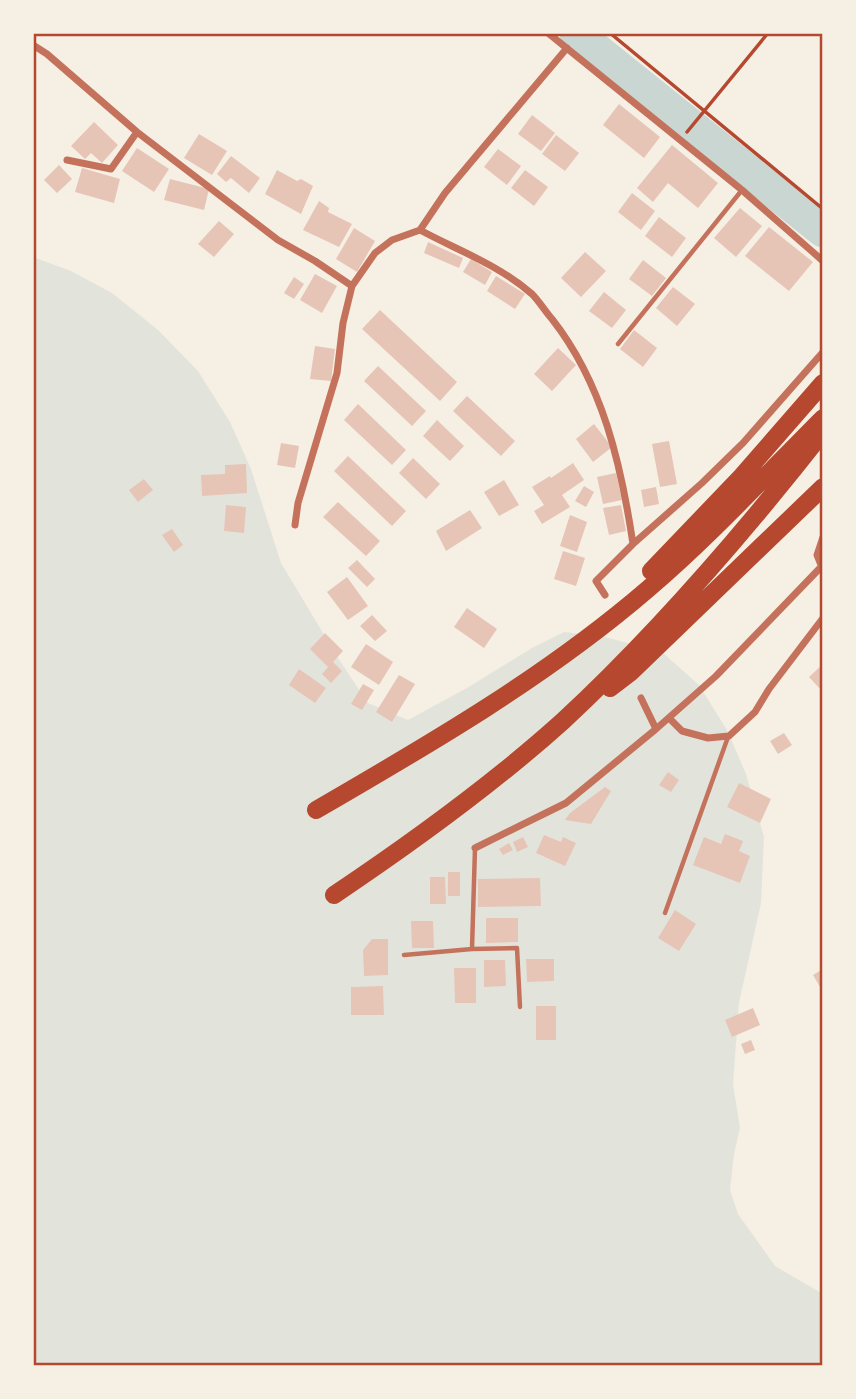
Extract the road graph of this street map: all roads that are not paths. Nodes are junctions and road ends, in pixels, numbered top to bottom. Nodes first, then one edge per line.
1 (548, 33) edge
2 (33, 45) edge
3 (567, 48) junction
4 (137, 132) junction
5 (66, 160) dead end
6 (742, 190) junction
7 (420, 230) junction
8 (823, 261) edge
9 (352, 286) junction
10 (618, 344) dead end
11 (823, 352) edge
12 (823, 383) edge
13 (823, 418) edge
14 (823, 432) edge
15 (749, 481) junction
16 (823, 486) edge
17 (295, 525) dead end
18 (823, 537) edge
19 (633, 544) junction
20 (822, 569) edge
21 (605, 595) dead end
22 (823, 618) edge
23 (642, 698) dead end
24 (668, 718) junction
25 (561, 722) junction
26 (656, 729) junction
27 (729, 736) junction
28 (316, 810) dead end
29 (475, 848) joint
30 (334, 895) dead end
31 (665, 913) dead end
32 (472, 949) junction
33 (404, 955) dead end
34 (520, 1007) dead end

1 - 3 street
2 - 4 street
3 - 6 street
3 - 7 street
4 - 5 street
4 - 9 street
6 - 8 street
6 - 10 lane
7 - 9 street
7 - 19 street
9 - 17 street
11 - 19 street
12 - 15 highway
13 - 15 highway
14 - 25 highway
15 - 28 highway
16 - 25 highway
18 - 20 street
19 - 21 street
20 - 24 street
22 - 27 street
23 - 26 street
24 - 26 street
24 - 27 street
25 - 30 highway
26 - 29 street
27 - 31 lane
29 - 32 lane
32 - 33 lane
32 - 34 lane

